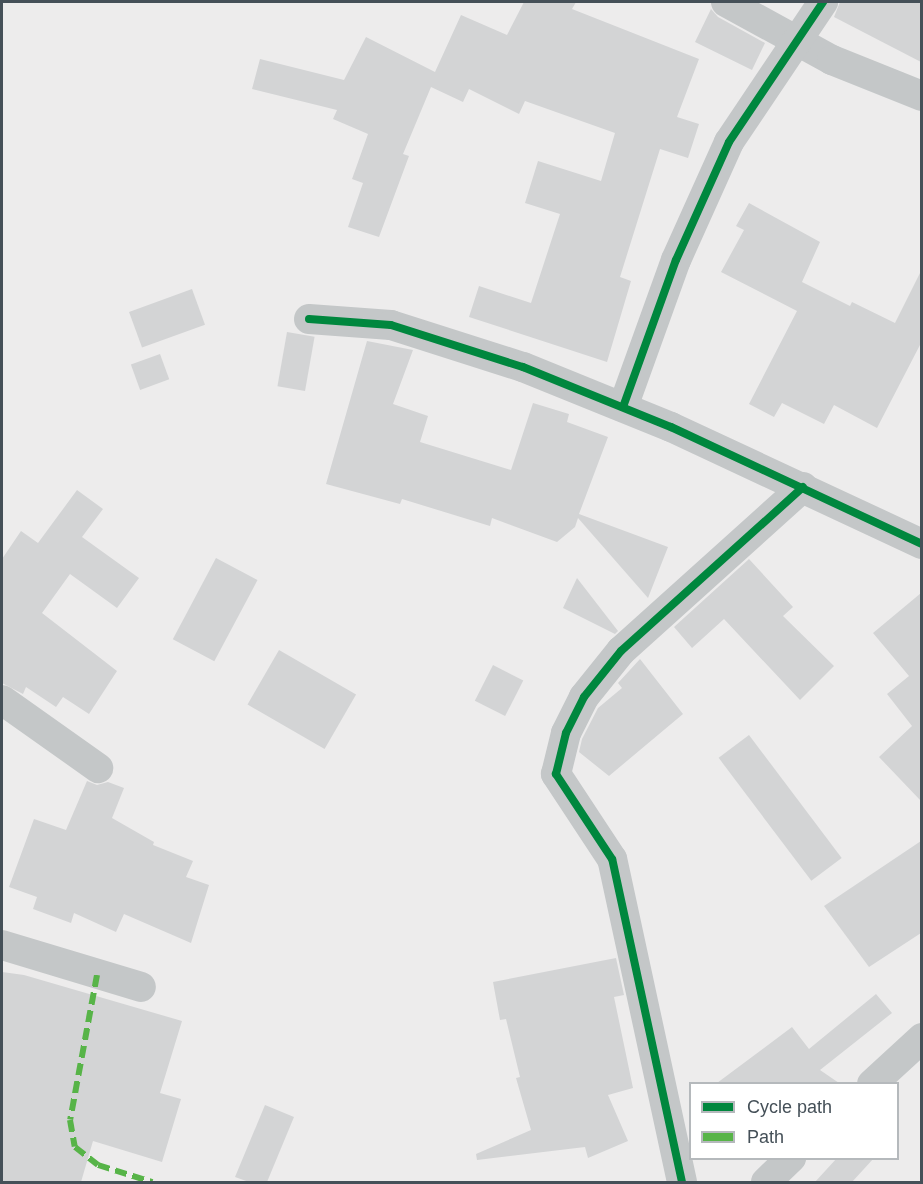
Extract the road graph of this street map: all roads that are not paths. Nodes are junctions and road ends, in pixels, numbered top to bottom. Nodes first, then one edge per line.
1 (726, 2) edge
2 (823, 2) edge
3 (797, 40) junction
4 (921, 96) edge
5 (309, 319) dead end
6 (623, 407) junction
7 (803, 487) junction
8 (921, 544) edge
9 (2, 700) edge
10 (98, 768) dead end
11 (2, 945) edge
12 (141, 987) dead end
13 (921, 1038) edge
14 (873, 1082) edge
15 (789, 1160) edge
16 (682, 1182) edge
17 (766, 1182) edge

1 - 3 street
2 - 3 street
3 - 4 street
3 - 6 street
5 - 6 street
6 - 7 street
7 - 8 street
7 - 16 street
9 - 10 street
11 - 12 street
13 - 14 street
15 - 17 street

